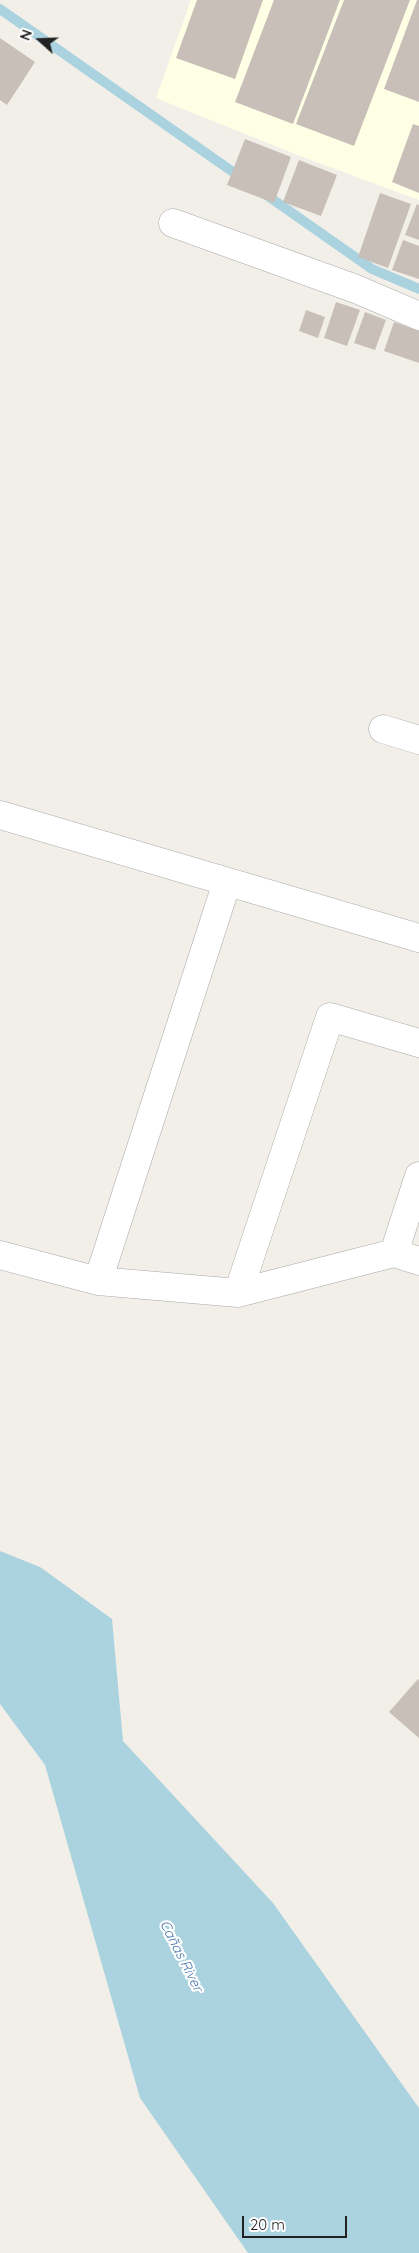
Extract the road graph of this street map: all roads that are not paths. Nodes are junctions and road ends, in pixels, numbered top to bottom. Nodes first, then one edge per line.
1 (173, 223) dead end
2 (419, 316) edge
3 (383, 729) dead end
4 (419, 740) edge
5 (0, 815) edge
6 (227, 882) junction
7 (419, 938) edge
8 (419, 1043) edge
9 (419, 1176) edge
10 (0, 1254) edge
11 (406, 1257) edge
12 (98, 1281) junction
13 (238, 1293) junction

1 - 2 street
3 - 4 street
5 - 6 street
6 - 7 street
6 - 12 street
8 - 13 street
9 - 11 street
10 - 12 street
11 - 13 street
12 - 13 street

